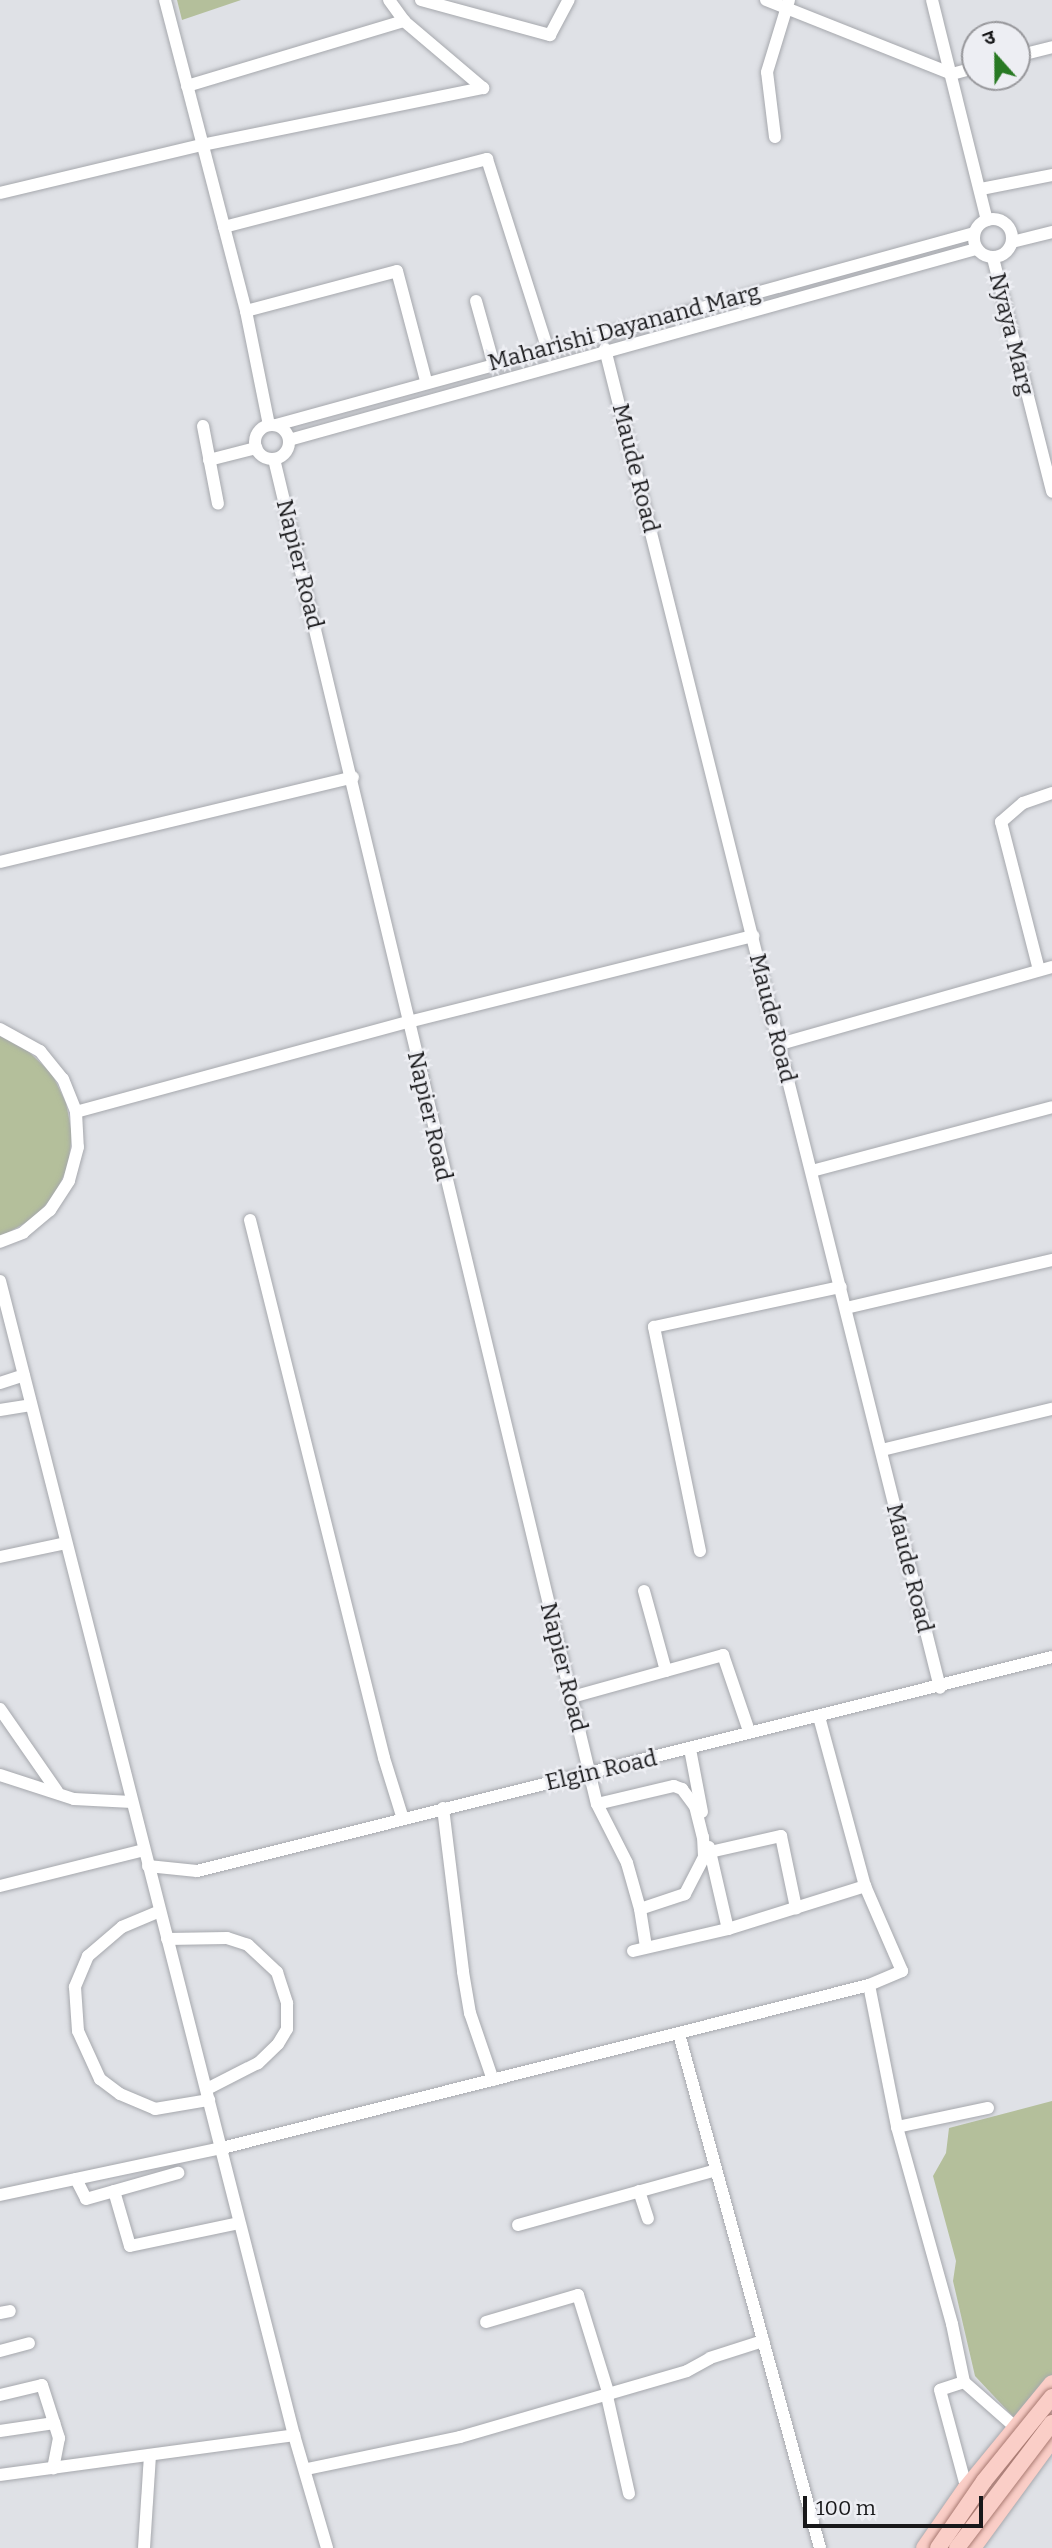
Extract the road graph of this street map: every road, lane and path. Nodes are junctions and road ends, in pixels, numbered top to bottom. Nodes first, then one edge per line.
1 (165, 0) edge
2 (389, 0) edge
3 (569, 0) edge
4 (766, 0) edge
5 (932, 0) edge
6 (427, 1) edge
7 (788, 4) edge
8 (404, 21) junction
9 (1052, 47) edge
10 (1031, 52) edge
11 (961, 72) edge
12 (953, 74) junction
13 (187, 86) junction
14 (775, 137) dead end
15 (202, 145) junction
16 (1052, 174) edge
17 (981, 189) junction
18 (0, 194) edge
19 (987, 220) junction
20 (224, 227) junction
21 (1052, 232) edge
22 (974, 233) junction
23 (1012, 242) junction
24 (976, 249) junction
25 (993, 258) junction
26 (476, 301) dead end
27 (246, 312) junction
28 (547, 347) junction
29 (606, 349) junction
30 (493, 362) junction
31 (426, 381) junction
32 (273, 425) junction
33 (203, 426) dead end
34 (289, 440) junction
35 (256, 448) junction
36 (274, 459) junction
37 (209, 460) junction
38 (1052, 492) edge
39 (218, 504) dead end
40 (352, 777) junction
41 (1052, 793) edge
42 (0, 862) edge
43 (753, 936) junction
44 (1046, 969) edge
45 (408, 1022) junction
46 (0, 1029) edge
47 (780, 1044) junction
48 (1052, 1107) edge
49 (76, 1112) junction
50 (812, 1171) junction
51 (250, 1220) dead end
52 (0, 1242) edge
53 (1052, 1260) edge
54 (0, 1281) edge
55 (841, 1287) junction
56 (846, 1308) junction
57 (4, 1310) edge
58 (24, 1375) junction
59 (0, 1383) edge
60 (31, 1405) junction
61 (1052, 1409) edge
62 (0, 1410) edge
63 (882, 1450) junction
64 (66, 1543) junction
65 (700, 1551) dead end
66 (0, 1557) edge
67 (644, 1591) dead end
68 (1052, 1657) edge
69 (666, 1671) junction
70 (940, 1688) junction
71 (572, 1697) junction
72 (0, 1709) edge
73 (819, 1717) junction
74 (749, 1731) junction
75 (690, 1749) junction
76 (590, 1772) junction
77 (0, 1775) edge
78 (57, 1791) junction
79 (132, 1802) junction
80 (597, 1804) junction
81 (443, 1808) junction
82 (403, 1819) junction
83 (144, 1850) junction
84 (710, 1852) junction
85 (148, 1866) junction
86 (0, 1886) edge
87 (865, 1886) junction
88 (796, 1908) junction
89 (640, 1909) junction
90 (160, 1912) junction
91 (728, 1929) junction
92 (167, 1939) junction
93 (646, 1947) junction
94 (633, 1951) dead end
95 (869, 1985) junction
96 (679, 2034) junction
97 (492, 2080) junction
98 (208, 2095) junction
99 (988, 2108) dead end
100 (897, 2127) junction
101 (222, 2148) junction
102 (716, 2170) junction
103 (178, 2173) dead end
104 (76, 2179) junction
105 (114, 2191) junction
106 (639, 2191) junction
107 (0, 2195) edge
108 (648, 2219) dead end
109 (239, 2223) junction
110 (518, 2225) dead end
111 (486, 2322) dead end
112 (763, 2342) junction
113 (29, 2343) dead end
114 (0, 2351) edge
115 (964, 2382) junction
116 (1052, 2383) edge
117 (0, 2395) edge
118 (608, 2396) junction
119 (1052, 2397) edge
120 (54, 2423) junction
121 (1052, 2423) edge
122 (1016, 2428) junction
123 (0, 2431) edge
124 (294, 2435) junction
125 (1048, 2444) edge
126 (150, 2455) junction
127 (52, 2469) junction
128 (307, 2469) junction
129 (0, 2475) edge
130 (965, 2489) junction
131 (629, 2494) dead end
132 (989, 2525) junction
133 (144, 2548) edge
134 (327, 2548) edge
135 (820, 2548) edge
136 (924, 2548) edge
137 (938, 2548) edge
138 (957, 2548) edge
139 (973, 2548) edge

1 - 13 street
2 - 8 street
3 - 6 street
4 - 7 street
5 - 12 street
7 - 12 street
7 - 14 street
8 - 13 street
8 - 15 street
9 - 10 street
11 - 12 street
12 - 17 street
13 - 15 street
15 - 18 street
15 - 20 street
16 - 17 street
17 - 19 street
19 - 22 street
19 - 23 street
20 - 27 street
20 - 28 street
21 - 23 street
22 - 24 street
22 - 28 street, Maharishi Dayanand Marg
23 - 25 street
24 - 25 street
24 - 29 street, Maharishi Dayanand Marg
25 - 38 street, Nyaya Marg
26 - 30 street
27 - 31 street
27 - 32 street
28 - 30 street, Maharishi Dayanand Marg
29 - 34 street, Maharishi Dayanand Marg
29 - 43 street, Maude Road
30 - 31 street, Maharishi Dayanand Marg
31 - 32 street, Maharishi Dayanand Marg
32 - 34 street
32 - 35 street
33 - 37 street
34 - 36 street
35 - 36 street
35 - 37 street
36 - 40 street, Napier Road
37 - 39 street
40 - 42 street
40 - 45 street, Napier Road
41 - 44 street
43 - 45 street
43 - 47 street, Maude Road
44 - 47 street
45 - 49 street
45 - 71 street, Napier Road
46 - 49 street
47 - 50 street, Maude Road
48 - 50 street
49 - 52 street
50 - 55 street, Maude Road
51 - 82 street
53 - 56 street
54 - 57 street
55 - 56 street, Maude Road
55 - 65 street
56 - 63 street, Maude Road
57 - 58 street
58 - 59 street
58 - 60 street
60 - 62 street
60 - 64 street
61 - 63 street
63 - 70 street, Maude Road
64 - 66 street
64 - 79 street
67 - 69 street
68 - 70 street, Elgin Road
69 - 71 street
69 - 74 street
70 - 73 street, Elgin Road
71 - 76 street, Napier Road
72 - 78 street
73 - 74 street, Elgin Road
73 - 87 street
74 - 75 street, Elgin Road
75 - 76 street, Elgin Road
75 - 84 street
76 - 80 street, Napier Road
76 - 81 street, Elgin Road
77 - 78 street
78 - 79 street
79 - 83 street
80 - 89 street, Napier Road
80 - 89 street
81 - 82 street, Elgin Road
81 - 97 street
82 - 85 street, Elgin Road
83 - 85 street
83 - 86 street
84 - 88 street
84 - 91 street
85 - 90 street
87 - 88 street
87 - 95 street
88 - 91 street
89 - 93 street, Napier Road
90 - 92 street
90 - 98 street
91 - 93 street
92 - 98 street
92 - 98 street
93 - 94 street
95 - 96 street
95 - 100 street
96 - 97 street
96 - 102 street
97 - 101 street
98 - 101 street
99 - 100 street
100 - 115 street
101 - 104 street
101 - 109 street
102 - 106 street
102 - 112 street
103 - 105 street
104 - 105 street
104 - 107 street
105 - 109 street
106 - 108 street
106 - 110 street
109 - 124 street
111 - 118 street
112 - 118 street
112 - 135 street
113 - 114 street
115 - 122 street
115 - 130 street
116 - 122 main road
117 - 120 street
118 - 128 street
118 - 131 street
119 - 137 main road, bridge
120 - 123 street
120 - 127 street
121 - 138 main road, bridge
122 - 125 street
122 - 130 main road
124 - 126 street
124 - 128 street
125 - 132 main road
126 - 127 street
126 - 133 street
127 - 129 street
128 - 134 street
130 - 132 street
130 - 136 main road
132 - 139 main road

